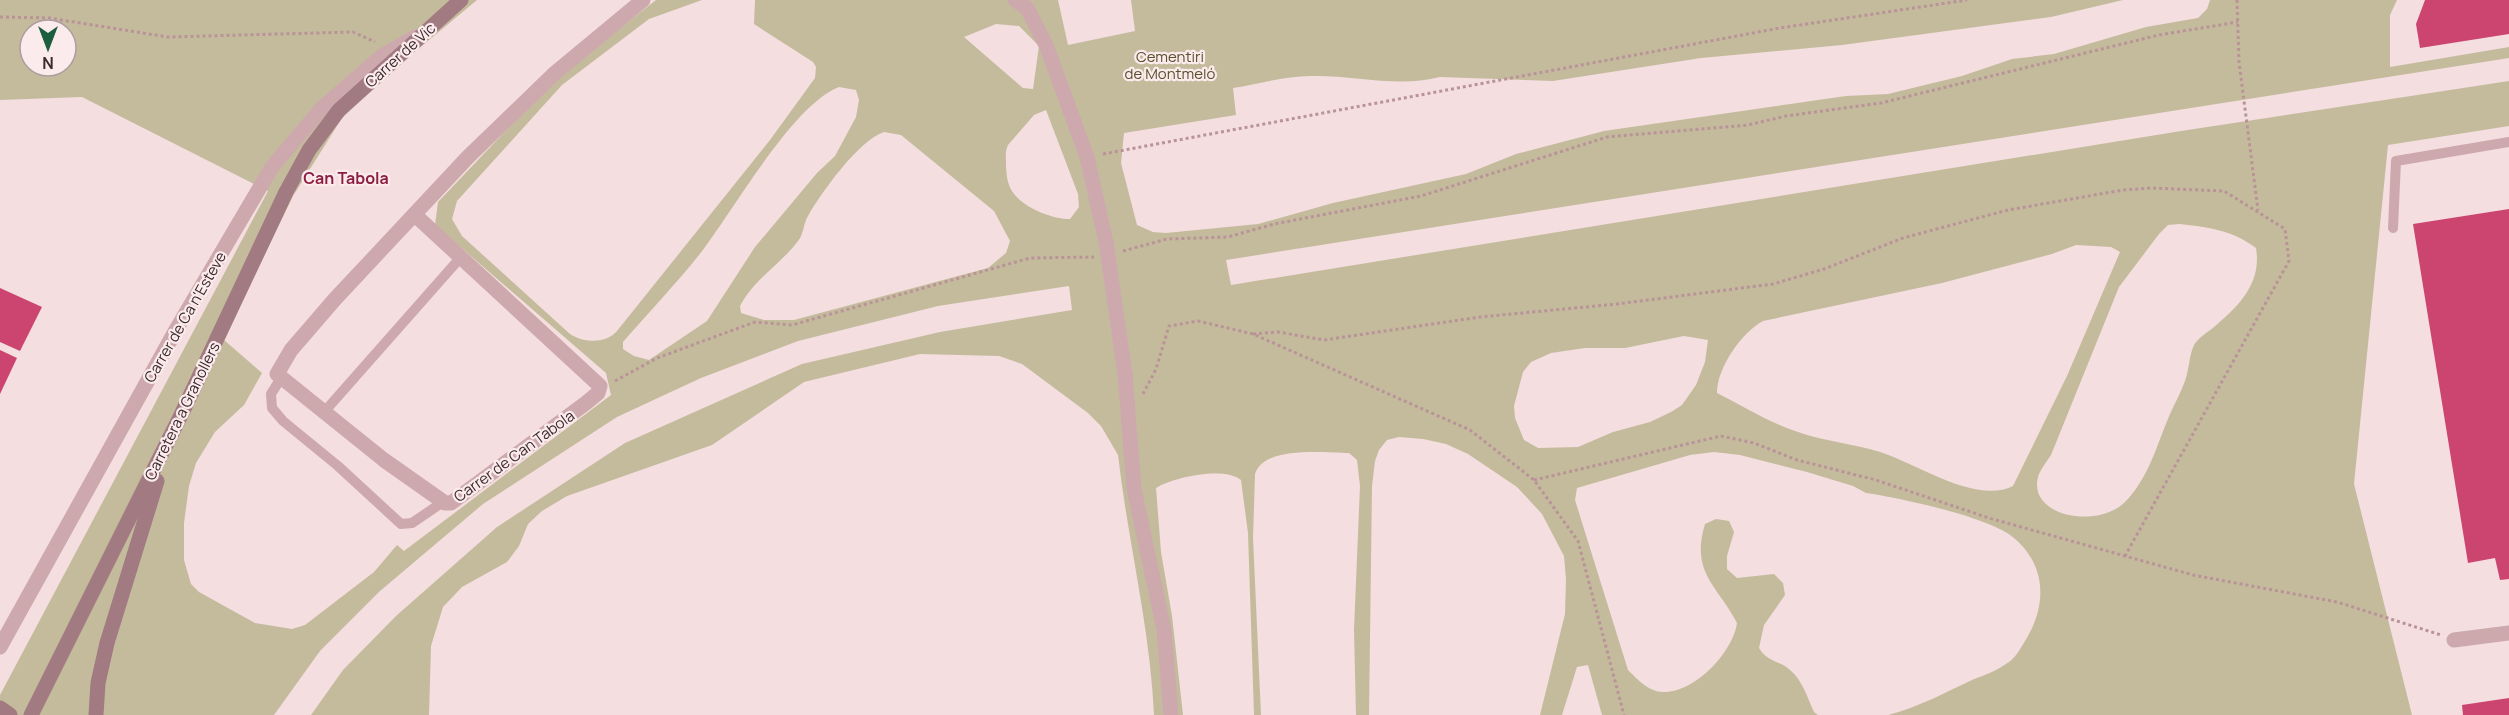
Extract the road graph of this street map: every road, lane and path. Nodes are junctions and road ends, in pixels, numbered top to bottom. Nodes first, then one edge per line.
1 (461, 0) edge
2 (643, 0) edge
3 (1016, 0) edge
4 (1967, 0) edge
5 (2237, 0) edge
6 (0, 17) edge
7 (2238, 22) junction
8 (425, 31) junction
9 (388, 53) junction
10 (339, 110) joint
11 (2509, 142) edge
12 (1087, 157) junction
13 (2258, 211) junction
14 (415, 215) junction
15 (2393, 228) dead end
16 (1122, 251) dead end
17 (461, 257) junction
18 (1099, 257) dead end
19 (1253, 334) junction
20 (281, 378) junction
21 (600, 386) junction
22 (325, 411) junction
23 (181, 415) junction
24 (1131, 416) junction
25 (1534, 480) junction
26 (443, 502) junction
27 (2125, 556) junction
28 (2509, 633) edge
29 (2454, 640) joint
30 (0, 647) edge
31 (0, 708) edge
32 (32, 712) edge
33 (10, 715) edge
34 (96, 715) edge
35 (1171, 715) edge
36 (1624, 715) edge

1 - 8 street, Carrer de Vic
2 - 14 street
3 - 12 street
4 - 12 path
5 - 7 path
6 - 9 path
7 - 13 path
7 - 16 path
8 - 9 street, Carrer de Ca n'Esteve
8 - 10 street, Carrer de Vic
9 - 30 street, Carrer de Ca n'Esteve
10 - 23 street, Carretera a Granollers
11 - 15 lane
12 - 24 street, bridge
13 - 19 path
13 - 27 path
14 - 17 street
14 - 20 street
17 - 21 street
17 - 22 lane
18 - 21 path
19 - 24 path
19 - 25 path
20 - 22 street, Carrer de Can Tabola
20 - 26 lane
21 - 26 street, Carrer de Can Tabola
22 - 26 street, Carrer de Can Tabola
23 - 32 street, Carretera a Granollers
23 - 34 street
24 - 35 street
25 - 27 path
25 - 36 path
27 - 29 path
28 - 29 street
31 - 33 street

